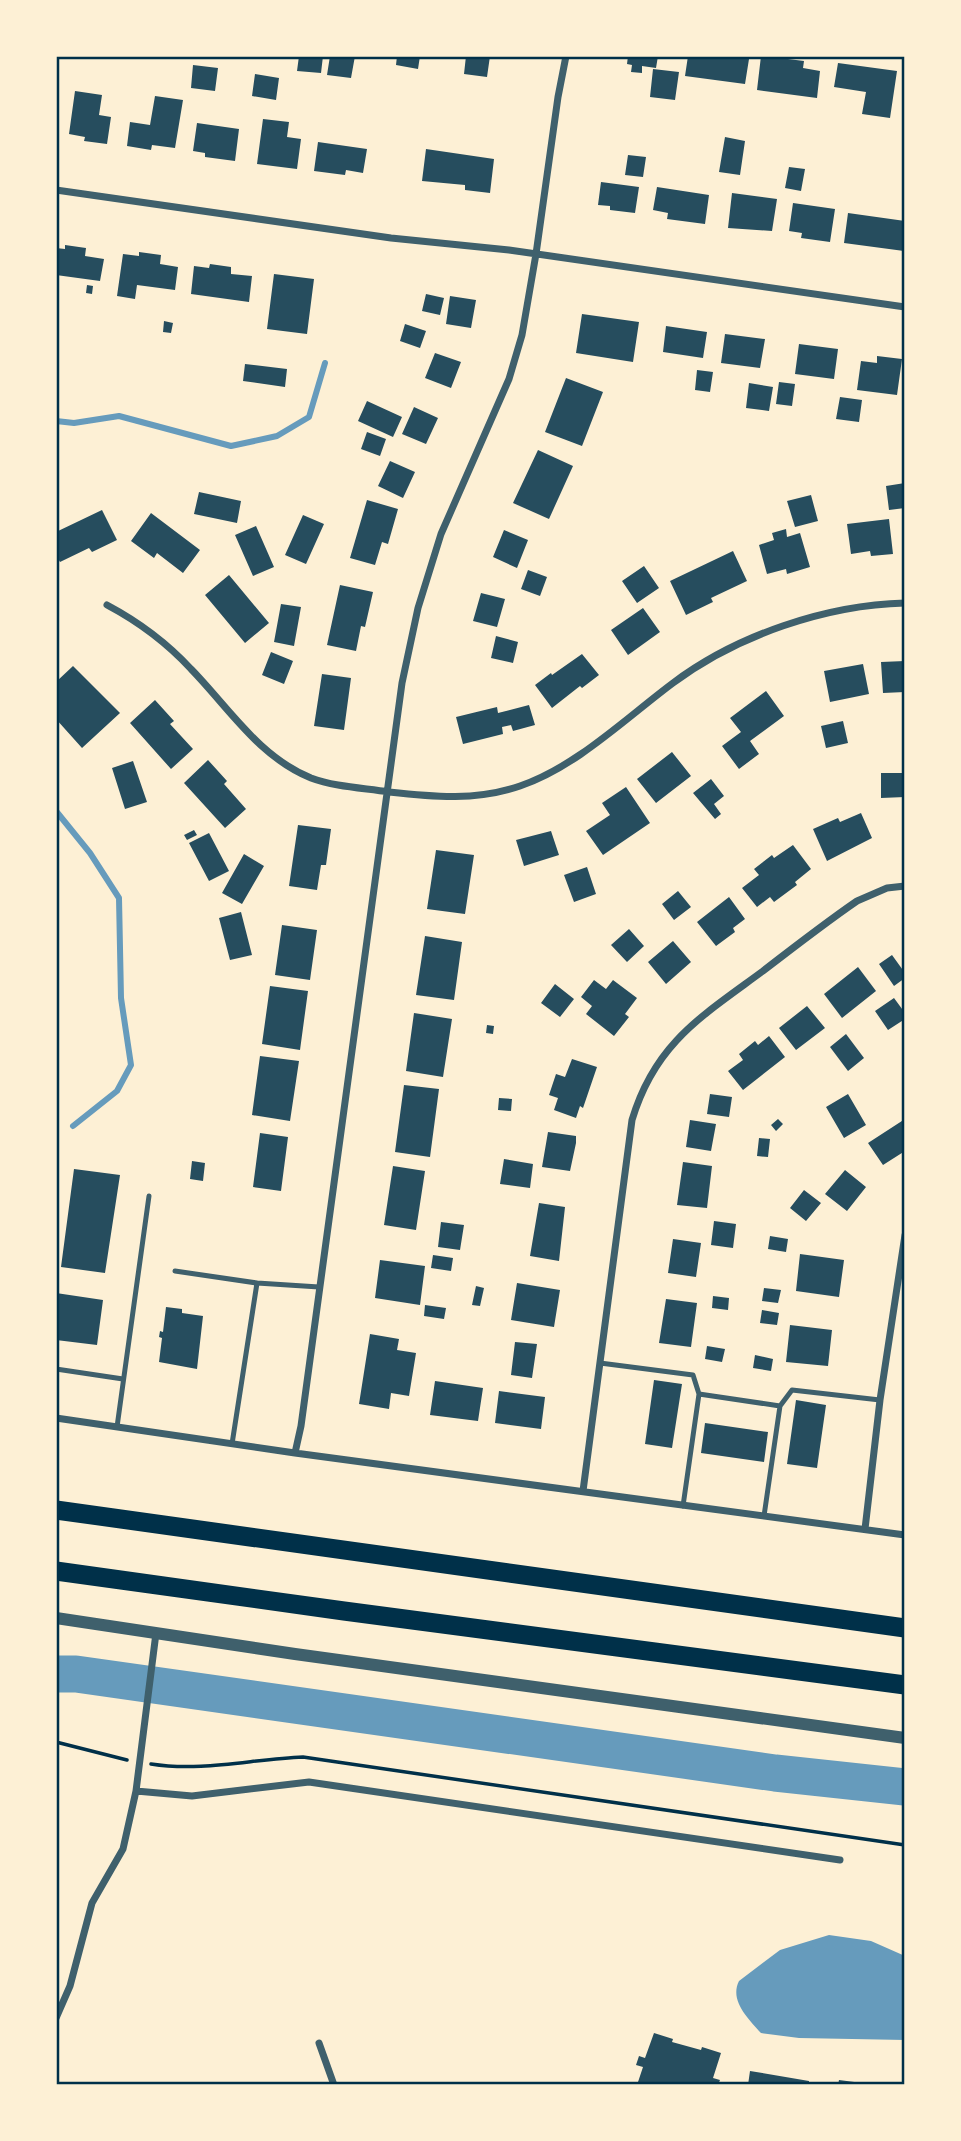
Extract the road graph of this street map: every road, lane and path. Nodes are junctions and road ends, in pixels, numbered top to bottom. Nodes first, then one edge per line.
1 (566, 56) edge
2 (56, 190) edge
3 (536, 254) junction
4 (905, 307) edge
5 (905, 603) edge
6 (107, 606) dead end
7 (386, 791) junction
8 (905, 886) edge
9 (149, 1196) dead end
10 (905, 1235) edge
11 (175, 1271) dead end
12 (257, 1283) junction
13 (319, 1287) junction
14 (600, 1363) junction
15 (56, 1369) edge
16 (123, 1379) junction
17 (699, 1394) junction
18 (880, 1400) junction
19 (780, 1406) junction
20 (56, 1418) edge
21 (117, 1427) junction
22 (232, 1444) junction
23 (295, 1453) junction
24 (583, 1491) junction
25 (683, 1506) junction
26 (56, 1510) edge
27 (764, 1517) junction
28 (864, 1529) junction
29 (905, 1535) edge
30 (56, 1571) edge
31 (56, 1618) edge
32 (905, 1628) edge
33 (156, 1633) junction
34 (905, 1685) edge
35 (905, 1738) edge
36 (56, 1742) edge
37 (140, 1763) junction
38 (136, 1791) junction
39 (905, 1846) edge
40 (840, 1860) dead end
41 (56, 2018) edge
42 (319, 2043) dead end
43 (334, 2085) edge

1 - 3 street
2 - 3 street
3 - 4 street
3 - 7 street
5 - 7 street
6 - 7 street
7 - 13 street
8 - 14 street
9 - 16 lane
10 - 18 street
11 - 12 lane
12 - 13 lane
12 - 22 lane
13 - 23 street
14 - 17 lane
14 - 24 street
15 - 16 lane
16 - 21 lane
17 - 19 lane
17 - 25 lane
18 - 19 lane
18 - 28 street
19 - 27 lane
20 - 21 street
21 - 22 street
22 - 23 street
23 - 24 street
24 - 25 street
25 - 27 street
26 - 32 highway
27 - 28 street
28 - 29 street
30 - 34 highway
31 - 33 street
33 - 35 street
33 - 37 street
36 - 37 path
37 - 38 street
37 - 39 path
38 - 40 street
38 - 41 street
42 - 43 street

